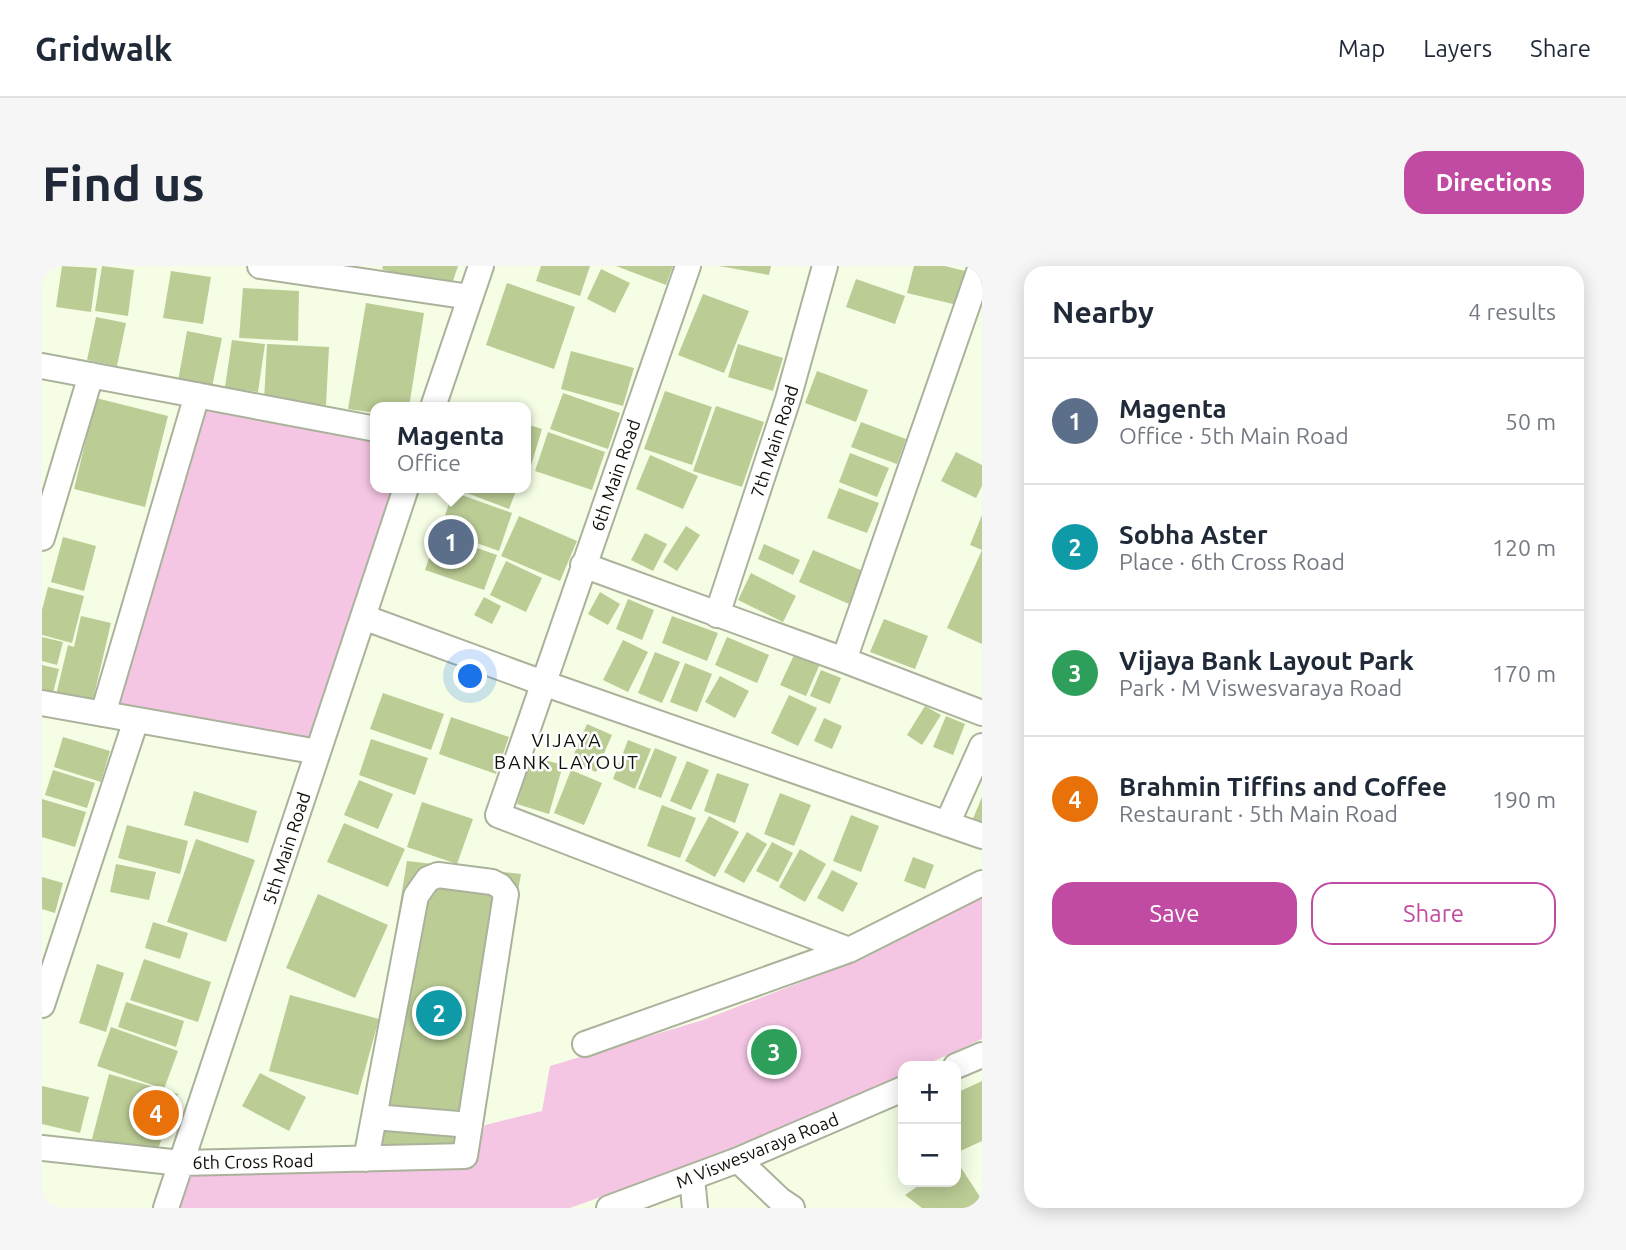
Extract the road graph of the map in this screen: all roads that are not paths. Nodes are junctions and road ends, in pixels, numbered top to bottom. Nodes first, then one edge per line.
1 (260, 266) edge
2 (481, 266) edge
3 (688, 266) edge
4 (825, 266) edge
5 (981, 266) edge
6 (293, 269) edge
7 (470, 297) junction
8 (42, 366) edge
9 (91, 375) junction
10 (197, 395) junction
11 (435, 402) edge
12 (370, 428) edge
13 (404, 493) edge
14 (42, 538) edge
15 (583, 565) junction
16 (717, 615) junction
17 (363, 617) junction
18 (844, 660) junction
19 (543, 683) junction
20 (42, 704) edge
21 (982, 713) edge
22 (103, 714) junction
23 (136, 720) junction
24 (982, 746) edge
25 (318, 752) junction
26 (947, 824) junction
27 (982, 836) edge
28 (982, 883) edge
29 (849, 950) junction
30 (42, 1005) edge
31 (585, 1044) dead end
32 (982, 1055) edge
33 (961, 1064) edge
34 (898, 1091) edge
35 (374, 1117) junction
36 (470, 1125) junction
37 (42, 1148) edge
38 (366, 1159) junction
39 (738, 1160) junction
40 (181, 1163) junction
41 (692, 1178) junction
42 (166, 1208) edge
43 (609, 1208) edge
44 (695, 1208) edge
45 (792, 1208) edge

1 - 6 street
2 - 7 street
3 - 15 street, 6th Main Road
4 - 16 street, 7th Main Road
5 - 18 street
6 - 7 street
7 - 11 street
8 - 9 street
9 - 10 street
9 - 14 street
10 - 12 street
10 - 22 street
13 - 17 street, 5th Main Road
15 - 16 street
15 - 19 street, 6th Main Road
16 - 18 street
17 - 19 street
17 - 25 street, 5th Main Road
18 - 21 street
19 - 26 street
19 - 29 street, 6th Main Road
20 - 22 street
22 - 23 street
23 - 25 street
23 - 30 street
24 - 26 street
25 - 40 street, 5th Main Road
26 - 27 street
28 - 29 street
29 - 31 street
32 - 33 street
34 - 39 street, M Viswesvaraya Road
35 - 36 street
35 - 36 street
35 - 38 street
36 - 38 street, 6th Cross Road
37 - 40 street, 6th Cross Road
38 - 40 street, 6th Cross Road
39 - 41 street, M Viswesvaraya Road
39 - 45 street
40 - 42 street, 5th Main Road
41 - 43 street, M Viswesvaraya Road
41 - 44 street

